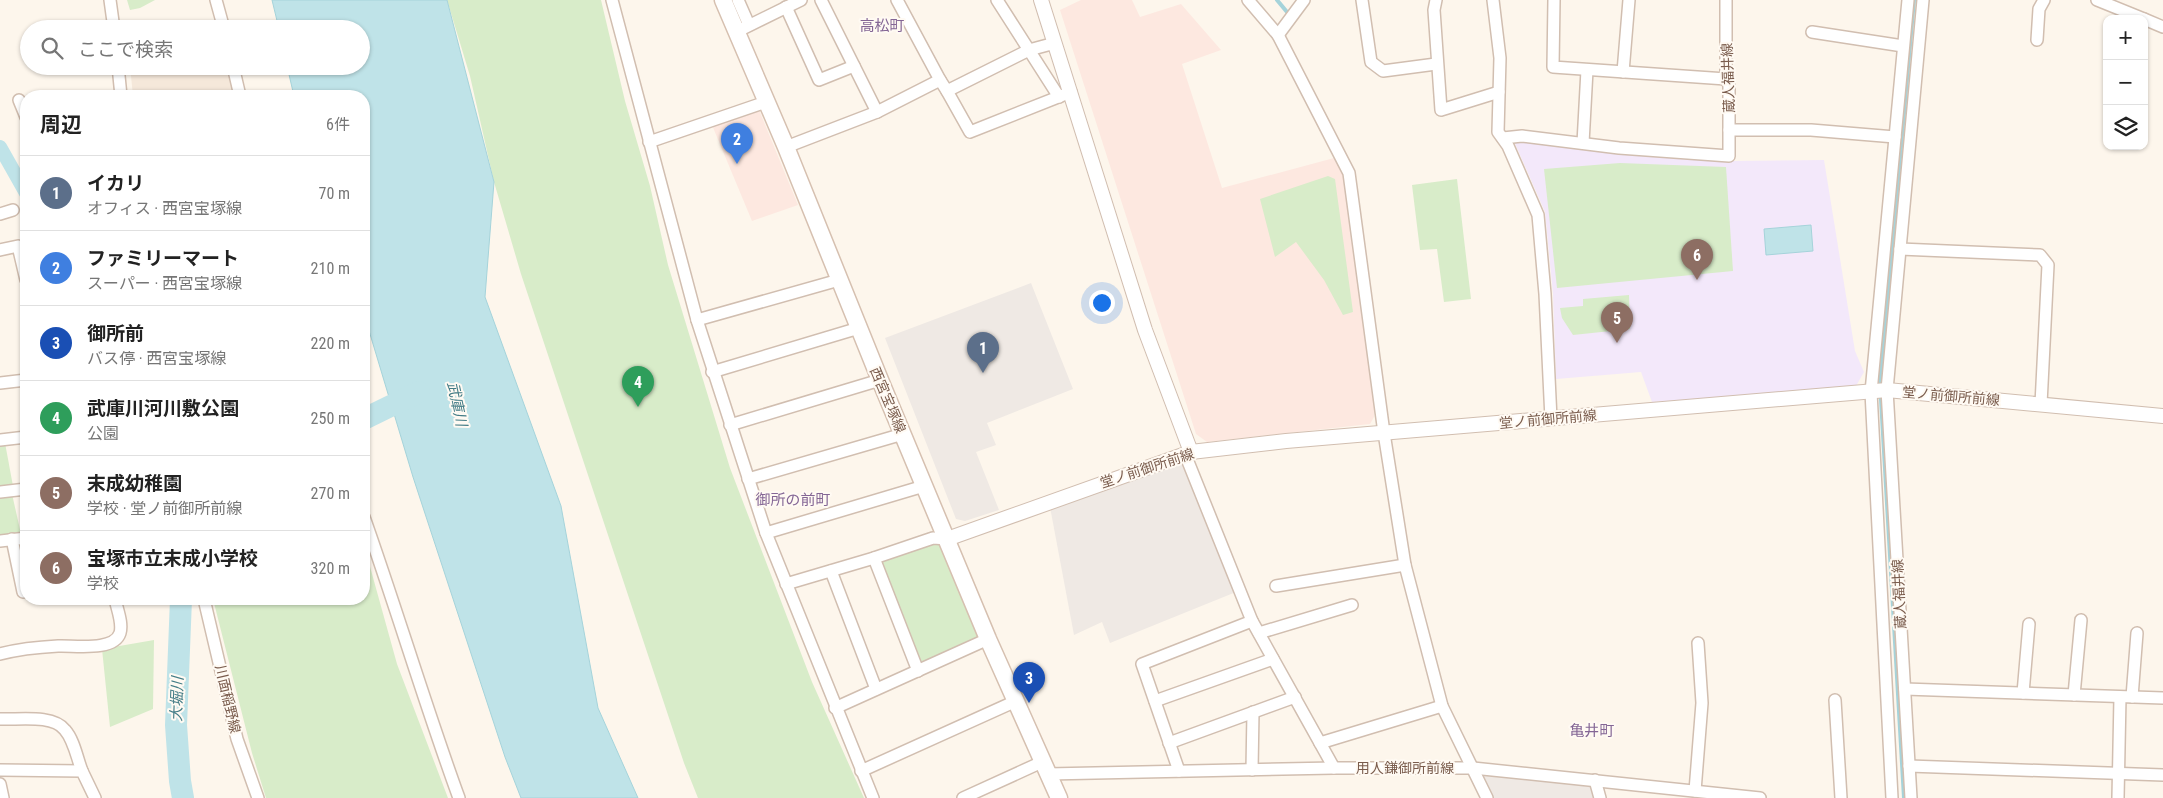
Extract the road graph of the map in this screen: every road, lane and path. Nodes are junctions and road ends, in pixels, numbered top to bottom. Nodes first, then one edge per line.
1 (110, 0) edge
2 (216, 0) edge
3 (612, 0) edge
4 (723, 0) edge
5 (738, 0) edge
6 (801, 0) edge
7 (822, 0) edge
8 (897, 0) edge
9 (997, 0) edge
10 (1041, 0) edge
11 (1248, 0) edge
12 (1304, 0) edge
13 (1362, 0) edge
14 (1436, 0) edge
15 (1493, 0) edge
16 (1554, 0) edge
17 (1629, 0) edge
18 (1726, 0) edge
19 (1908, 0) edge
20 (1923, 0) edge
21 (2044, 0) edge
22 (2097, 0) edge
23 (786, 8) junction
24 (2134, 15) edge
25 (113, 20) edge
26 (222, 20) edge
27 (2148, 21) edge
28 (2163, 27) edge
29 (742, 28) junction
30 (1812, 32) dead end
31 (1278, 34) junction
32 (2037, 40) dead end
33 (1055, 43) junction
34 (1903, 46) junction
35 (1029, 50) junction
36 (1436, 64) junction
37 (854, 66) junction
38 (1587, 70) junction
39 (1622, 72) junction
40 (119, 75) edge
41 (235, 75) edge
42 (1726, 79) junction
43 (940, 80) junction
44 (120, 90) edge
45 (239, 90) edge
46 (947, 91) junction
47 (1499, 92) junction
48 (1065, 94) junction
49 (766, 102) junction
50 (877, 112) junction
51 (1897, 113) junction
52 (1913, 114) junction
53 (1730, 130) junction
54 (1503, 138) junction
55 (1895, 138) junction
56 (649, 142) junction
57 (1583, 143) junction
58 (786, 147) junction
59 (13, 210) dead end
60 (0, 214) edge
61 (1900, 249) junction
62 (0, 250) edge
63 (20, 254) edge
64 (839, 280) junction
65 (696, 320) junction
66 (858, 328) junction
67 (712, 372) junction
68 (880, 380) junction
69 (20, 381) edge
70 (0, 383) edge
71 (1887, 390) junction
72 (1871, 392) junction
73 (2041, 404) junction
74 (2163, 416) edge
75 (1551, 419) junction
76 (730, 425) junction
77 (1384, 433) junction
78 (903, 434) junction
79 (20, 438) edge
80 (0, 440) edge
81 (1188, 453) junction
82 (748, 479) junction
83 (924, 486) junction
84 (20, 490) edge
85 (0, 492) edge
86 (766, 533) junction
87 (370, 534) edge
88 (947, 538) junction
89 (20, 539) edge
90 (6, 540) edge
91 (874, 558) junction
92 (1405, 565) junction
93 (831, 571) junction
94 (20, 583) edge
95 (786, 584) junction
96 (1276, 586) dead end
97 (116, 605) edge
98 (205, 605) edge
99 (1352, 605) dead end
100 (1252, 620) junction
101 (2081, 620) dead end
102 (2029, 624) dead end
103 (1259, 633) junction
104 (2137, 633) dead end
105 (988, 639) junction
106 (1698, 643) dead end
107 (0, 654) edge
108 (1274, 659) junction
109 (918, 671) junction
110 (1905, 688) junction
111 (876, 689) junction
112 (2023, 693) junction
113 (2074, 695) junction
114 (1295, 697) junction
115 (2126, 697) junction
116 (2163, 698) edge
117 (1834, 700) dead end
118 (1016, 701) junction
119 (1155, 701) junction
120 (1442, 706) junction
121 (835, 708) junction
122 (1253, 712) junction
123 (0, 719) edge
124 (1169, 743) junction
125 (1320, 743) junction
126 (1909, 766) junction
127 (1045, 768) junction
128 (1334, 768) junction
129 (1472, 768) junction
130 (0, 770) edge
131 (861, 770) junction
132 (1252, 770) junction
133 (82, 771) junction
134 (1179, 771) junction
135 (2119, 773) junction
136 (2163, 774) edge
137 (1595, 780) junction
138 (0, 784) edge
139 (1695, 791) junction
140 (1714, 796) edge
141 (3, 798) edge
142 (95, 798) edge
143 (258, 798) edge
144 (459, 798) edge
145 (873, 798) edge
146 (963, 798) edge
147 (1059, 798) edge
148 (1487, 798) edge
149 (1600, 798) edge
150 (1760, 798) edge
151 (1841, 798) edge
152 (1892, 798) edge
153 (1911, 798) edge
154 (2118, 798) edge

1 - 25 street
2 - 26 street
3 - 56 street
4 - 29 main road, 西宮宝塚線
5 - 29 street
6 - 23 street
7 - 37 street
8 - 43 street
9 - 35 street
10 - 33 street
11 - 31 street
12 - 31 street
13 - 36 street
14 - 36 street
15 - 47 street
16 - 38 street
17 - 39 street
18 - 42 street, 蔵人福井線
19 - 34 street
20 - 52 street, 蔵人福井線
21 - 32 street
22 - 24 street
23 - 29 street
23 - 37 street
27 - 28 street
29 - 49 main road, 西宮宝塚線
30 - 34 street
31 - 77 street
33 - 35 street
33 - 48 street
34 - 51 street
35 - 46 street
35 - 48 street
36 - 47 street
37 - 50 street
38 - 39 street
38 - 57 street
39 - 42 street
40 - 44 street
41 - 45 street
42 - 53 street, 蔵人福井線
43 - 46 street
43 - 50 street
46 - 48 street
47 - 54 street
48 - 81 street
49 - 56 street
49 - 58 main road, 西宮宝塚線
50 - 58 street
51 - 52 street
51 - 55 street
52 - 61 street, 蔵人福井線
53 - 55 street
53 - 57 street, 蔵人福井線
54 - 57 street
54 - 75 street
55 - 72 street
56 - 65 street
58 - 64 main road, 西宮宝塚線
59 - 60 street
61 - 71 street, 蔵人福井線
61 - 73 street
62 - 63 street
64 - 65 street
64 - 66 main road, 西宮宝塚線
65 - 67 street
66 - 67 street
66 - 68 main road, 西宮宝塚線
67 - 76 street
68 - 76 street
68 - 78 main road, 西宮宝塚線
69 - 70 street
71 - 72 street, 堂ノ前御所前線
71 - 73 street, 堂ノ前御所前線
71 - 110 street, 蔵人福井線
72 - 75 street, 堂ノ前御所前線
72 - 152 street
73 - 74 street, 堂ノ前御所前線
75 - 77 street, 堂ノ前御所前線
76 - 82 street
77 - 81 street, 堂ノ前御所前線
77 - 92 street
78 - 82 street
78 - 83 main road, 西宮宝塚線
79 - 80 street
81 - 88 street, 堂ノ前御所前線
81 - 100 street
82 - 86 street
83 - 86 street
83 - 88 main road, 西宮宝塚線
84 - 85 street
86 - 95 street
87 - 144 street
88 - 91 street
88 - 105 main road, 西宮宝塚線
89 - 90 street
90 - 94 street
91 - 93 street
91 - 109 street
92 - 96 street
92 - 120 street
93 - 95 street
93 - 111 street
95 - 121 street
97 - 107 street
98 - 143 street, 川面稲野線
99 - 103 street
100 - 103 street
100 - 119 street
101 - 113 street
102 - 112 street
103 - 108 street
104 - 115 street
105 - 109 street
105 - 118 main road, 西宮宝塚線
106 - 139 street
108 - 114 street
108 - 119 street
109 - 111 street
110 - 112 street
110 - 126 street, 蔵人福井線
111 - 121 street
112 - 113 street
113 - 115 street
114 - 122 street
114 - 125 street
115 - 116 street
115 - 135 street
117 - 151 street
118 - 127 main road, 西宮宝塚線
118 - 131 street
119 - 124 street
120 - 125 street
120 - 129 street
121 - 131 street
122 - 124 street
122 - 132 street
123 - 133 street
124 - 134 street
125 - 128 street
126 - 135 street
126 - 153 street, 蔵人福井線
127 - 134 street, 用人鎌御所前線
127 - 146 street
127 - 147 main road, 西宮宝塚線
128 - 129 street, 用人鎌御所前線
128 - 132 street, 用人鎌御所前線
129 - 137 street, 用人鎌御所前線
129 - 148 street
130 - 133 street
131 - 145 street
132 - 134 street, 用人鎌御所前線
133 - 142 street
135 - 136 street
135 - 154 street
137 - 139 street, 用人鎌御所前線
137 - 149 street
138 - 141 street
139 - 140 street, 用人鎌御所前線
140 - 150 street, 用人鎌御所前線

